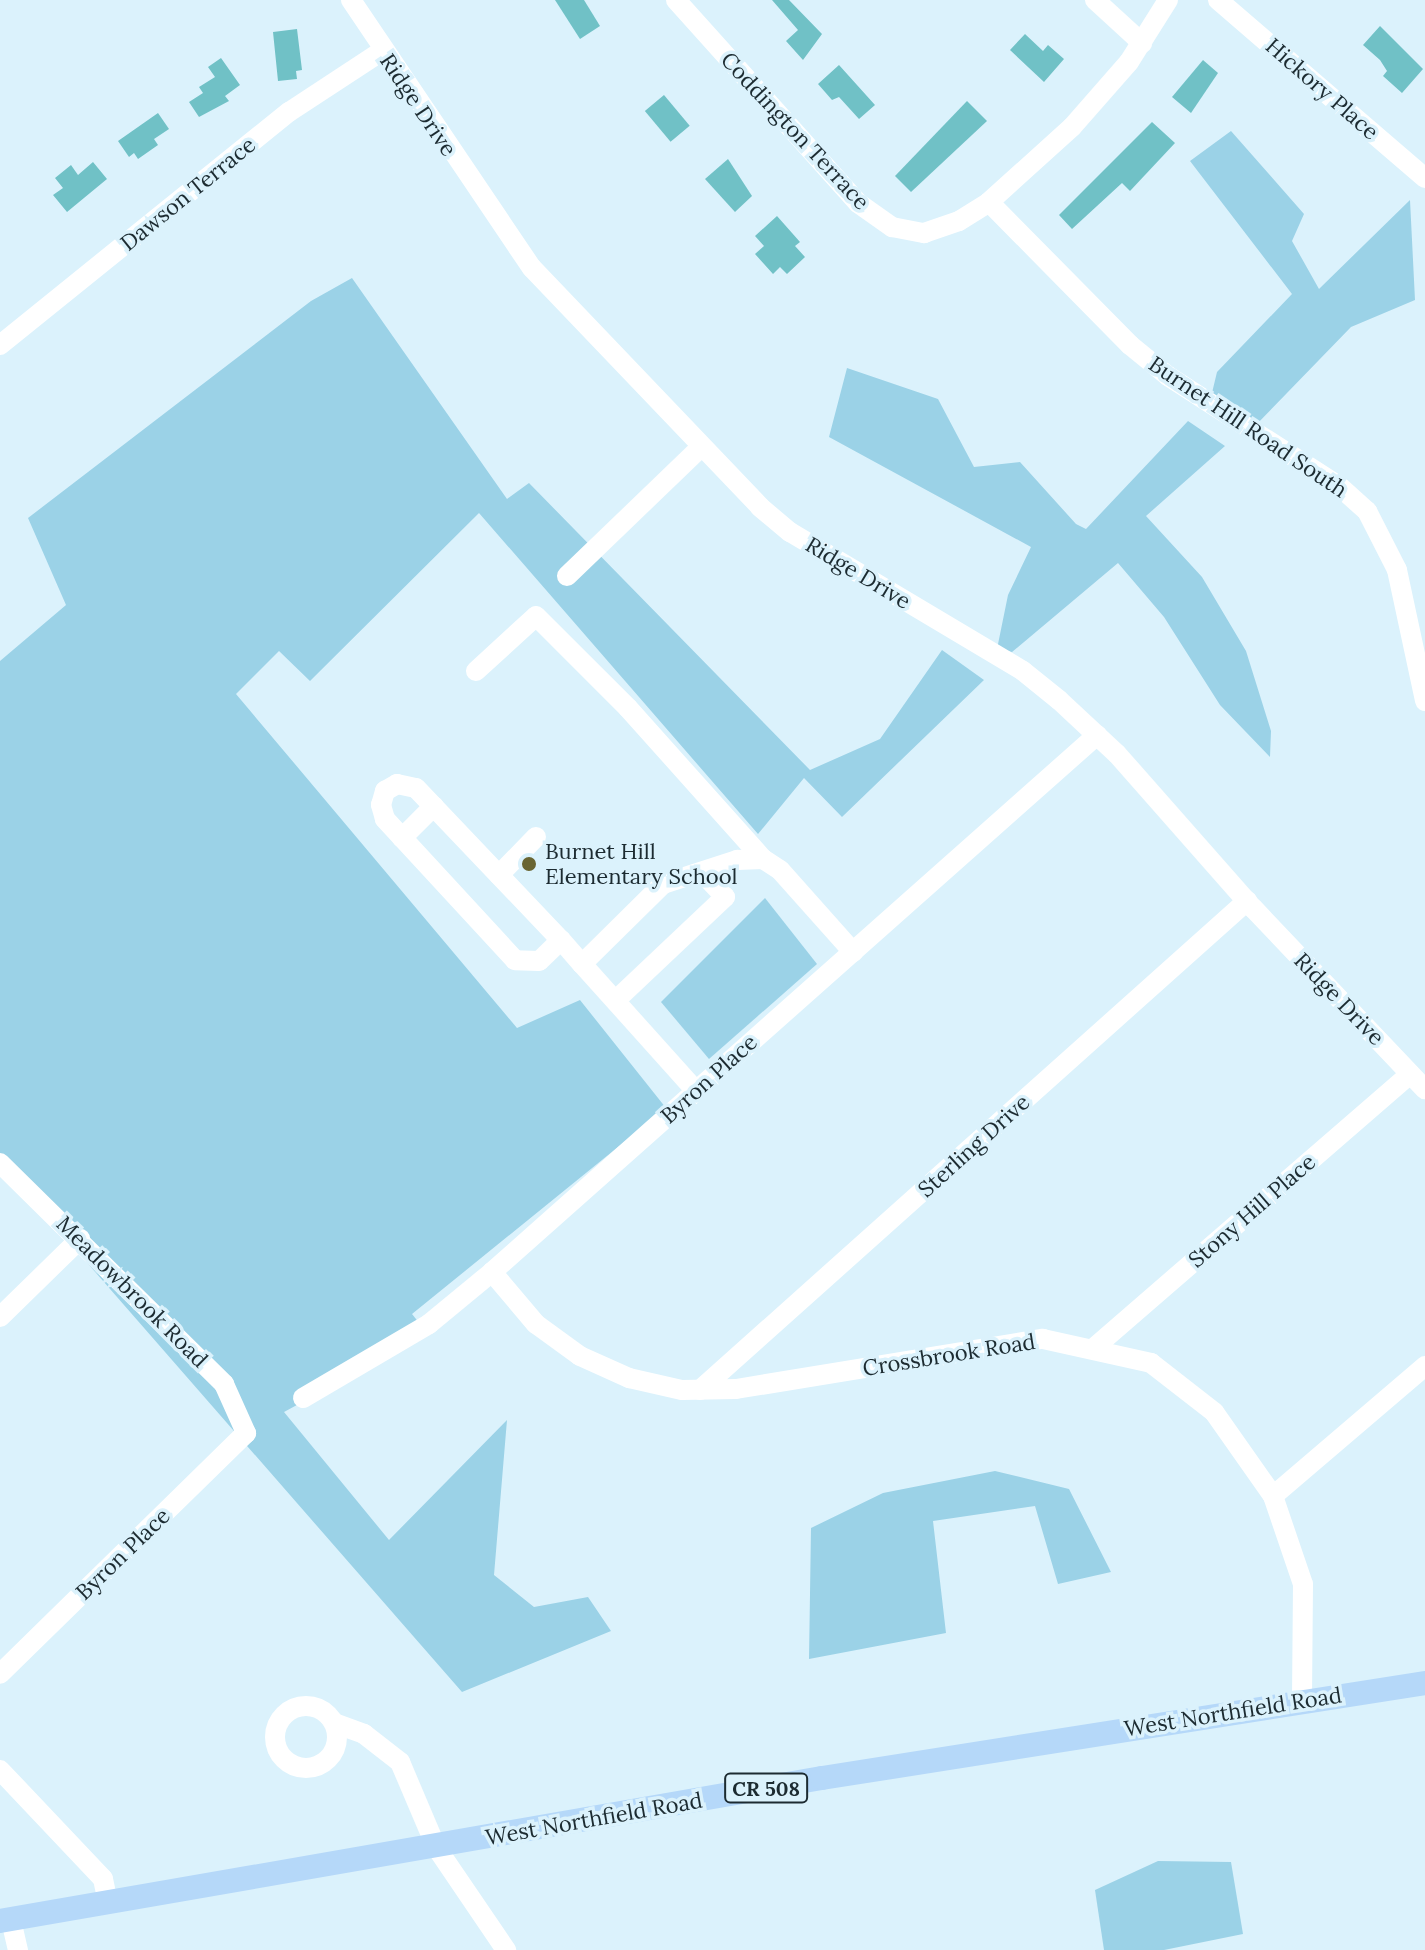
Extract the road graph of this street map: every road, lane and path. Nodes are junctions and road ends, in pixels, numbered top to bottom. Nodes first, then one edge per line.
1 (351, 0) edge
2 (676, 0) edge
3 (1095, 0) edge
4 (1168, 0) edge
5 (1218, 0) edge
6 (1142, 43) junction
7 (382, 51) junction
8 (1425, 178) edge
9 (989, 202) junction
10 (0, 345) edge
11 (701, 447) junction
12 (567, 576) dead end
13 (476, 671) dead end
14 (1425, 701) edge
15 (1097, 735) junction
16 (434, 806) junction
17 (536, 837) dead end
18 (402, 838) junction
19 (763, 859) junction
20 (703, 873) junction
21 (499, 875) junction
22 (1247, 901) junction
23 (561, 940) junction
24 (853, 952) junction
25 (582, 964) junction
26 (616, 1000) junction
27 (1410, 1074) junction
28 (1425, 1089) edge
29 (696, 1091) junction
30 (0, 1163) edge
31 (80, 1239) junction
32 (492, 1272) junction
33 (0, 1317) edge
34 (1095, 1347) junction
35 (1425, 1366) edge
36 (700, 1390) junction
37 (303, 1398) dead end
38 (246, 1433) joint
39 (1273, 1496) junction
40 (0, 1674) edge
41 (1425, 1683) edge
42 (1302, 1700) junction
43 (334, 1723) dead end
44 (0, 1770) edge
45 (436, 1847) junction
46 (108, 1902) junction
47 (6, 1920) edge
48 (18, 1950) edge
49 (506, 1950) edge

1 - 7 street, Ridge Drive
2 - 9 street, Coddington Terrace
3 - 6 street
4 - 6 street, Coddington Terrace
5 - 8 street, Hickory Place
6 - 9 street, Coddington Terrace
7 - 10 street, Dawson Terrace
7 - 11 street, Ridge Drive
9 - 14 street, Burnet Hill Road South
11 - 12 street
11 - 15 street, Ridge Drive
13 - 19 street
15 - 22 street, Ridge Drive
15 - 24 street, Byron Place
16 - 18 street
16 - 18 street
16 - 21 street
17 - 21 street
18 - 23 street
19 - 20 street
19 - 24 street
20 - 25 street
20 - 26 street
21 - 23 street
22 - 27 street, Ridge Drive
22 - 36 street, Sterling Drive
23 - 25 street
24 - 29 street, Byron Place
25 - 26 street
26 - 29 street
27 - 28 street, Ridge Drive
27 - 34 street, Stony Hill Place
29 - 32 street, Byron Place
30 - 31 street, Meadowbrook Road
31 - 33 street
31 - 38 street, Meadowbrook Road
32 - 36 street, Crossbrook Road
32 - 37 street, Byron Place
34 - 36 street, Crossbrook Road
34 - 39 street, Crossbrook Road
35 - 39 street
38 - 40 street, Byron Place
39 - 42 street, Crossbrook Road
41 - 42 main road, West Northfield Road / CR 508
42 - 45 main road, West Northfield Road / CR 508
43 - 45 street
44 - 46 street
45 - 46 main road, West Northfield Road / CR 508
45 - 49 street
46 - 47 main road, West Northfield Road / CR 508
47 - 48 street

